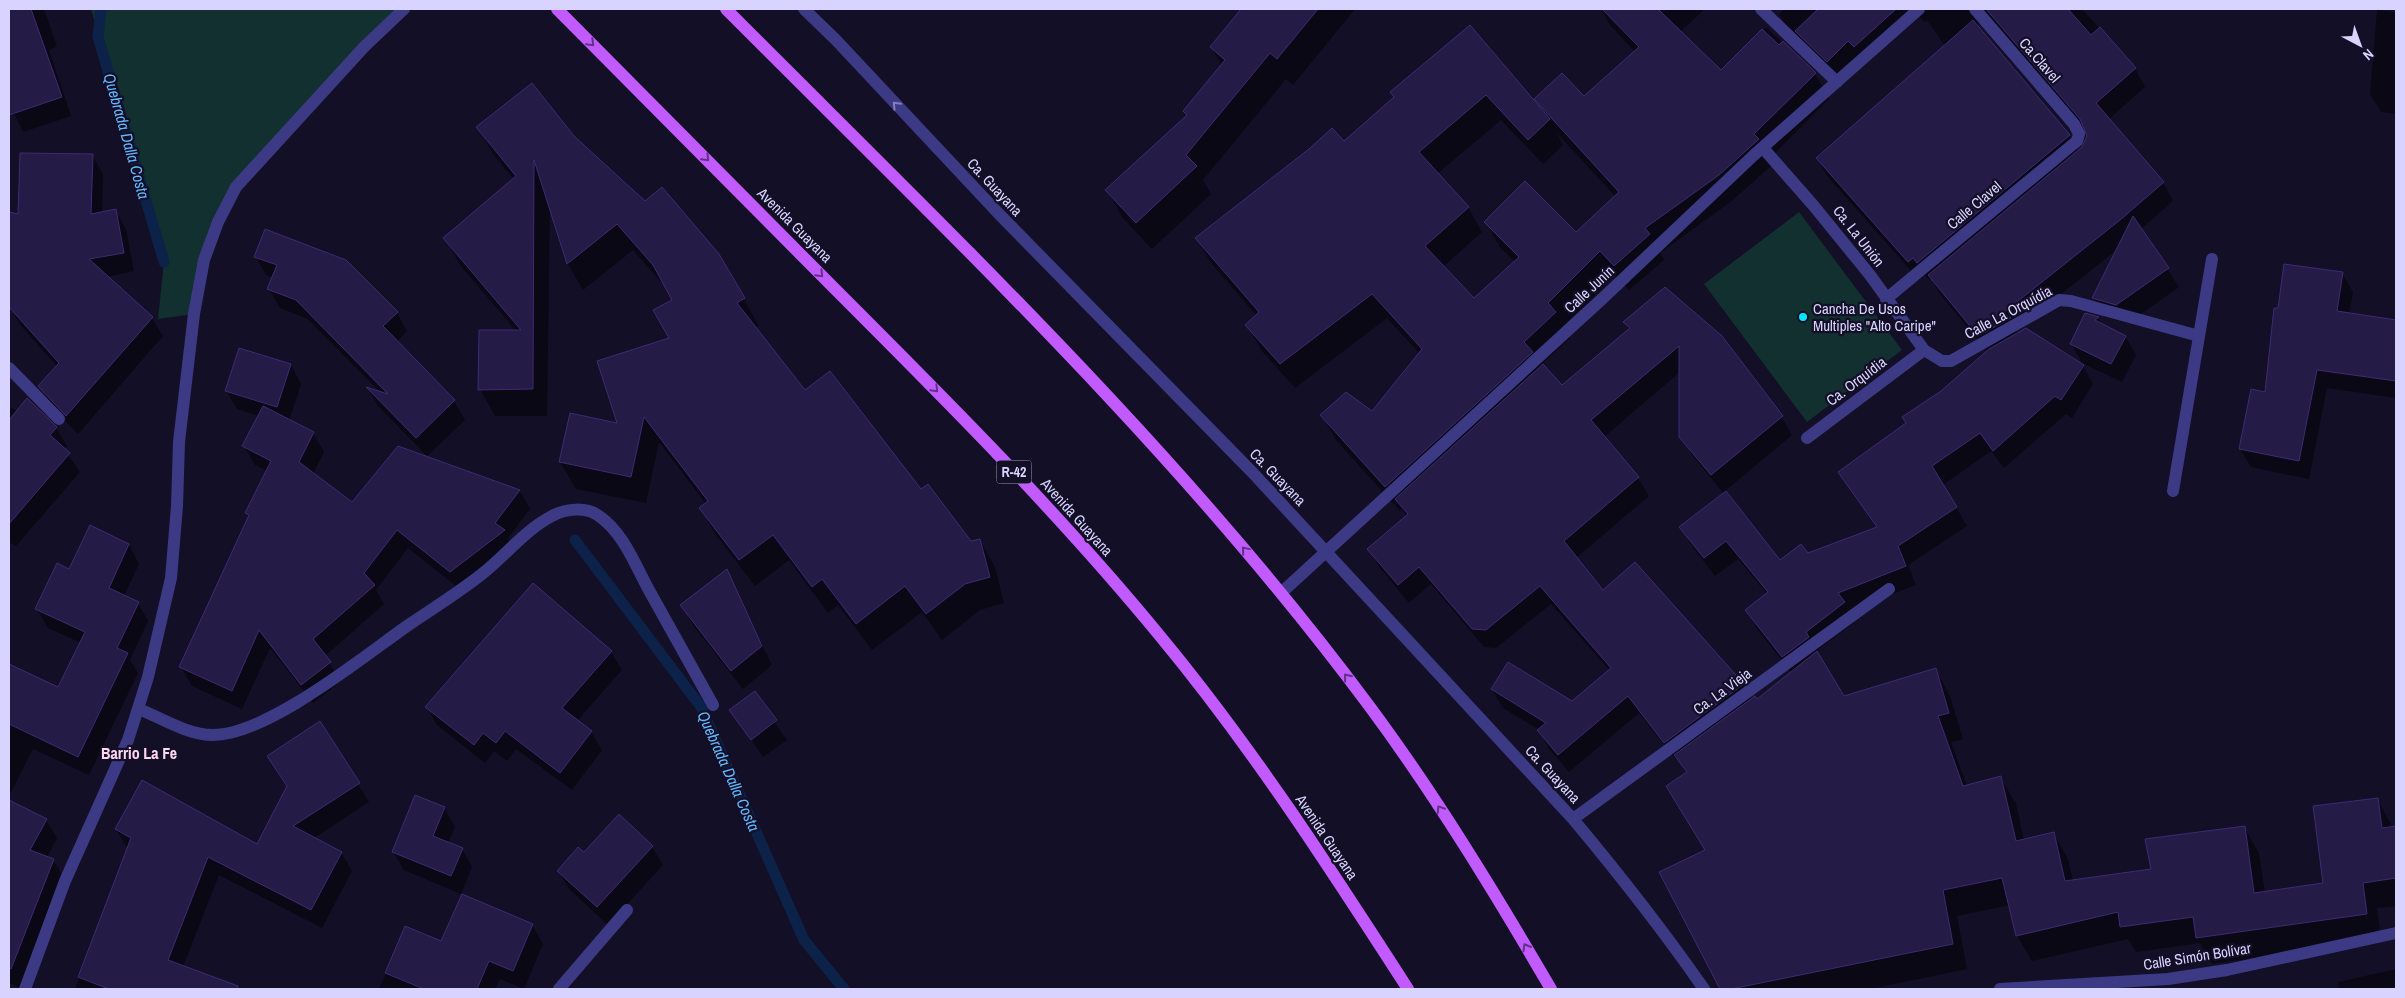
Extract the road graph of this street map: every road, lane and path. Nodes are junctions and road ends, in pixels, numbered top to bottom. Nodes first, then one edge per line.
1 (404, 9) edge
2 (556, 9) edge
3 (726, 9) edge
4 (804, 9) edge
5 (1761, 9) edge
6 (1919, 9) edge
7 (1975, 9) edge
8 (1837, 82) junction
9 (2079, 134) joint
10 (1763, 148) junction
11 (2212, 259) dead end
12 (1886, 298) junction
13 (2198, 336) junction
14 (1924, 350) junction
15 (9, 368) edge
16 (59, 420) dead end
17 (1807, 438) dead end
18 (2173, 491) dead end
19 (1327, 552) junction
20 (1889, 589) dead end
21 (1281, 593) junction
22 (712, 705) dead end
23 (138, 709) junction
24 (1573, 820) junction
25 (627, 910) dead end
26 (2396, 933) edge
27 (2168, 979) junction
28 (26, 989) edge
29 (558, 989) edge
30 (1408, 989) edge
31 (1551, 989) edge
32 (1704, 989) edge
33 (2000, 989) edge
34 (2177, 989) edge

1 - 23 street
2 -> 30 main road, Avenida Guayana / R-42
21 -> 3 main road
19 -> 4 street, Ca. Guayana
5 - 8 street
6 - 8 street, Calle Junín
7 - 9 street, Ca.Clavel
8 - 10 street, Calle Junín
9 - 12 street, Calle Clavel
10 - 12 street, Ca. La Unión
10 - 19 street, Calle Junín
11 - 13 street
12 - 14 street, Ca. La Unión
13 - 14 street, Calle La Orquídia
13 - 18 street
14 - 17 street, Ca. Orquídia
15 - 16 street
19 - 21 street, Calle Junín
19 - 24 street, Ca. Guayana
20 - 24 street, Ca. La Vieja
31 -> 21 main road
22 - 23 street
23 - 28 street
24 - 32 street, Ca. Guayana
25 - 29 street
26 - 27 street, Calle Simón Bolívar
27 - 33 street, Calle Simón Bolívar
27 - 34 street

